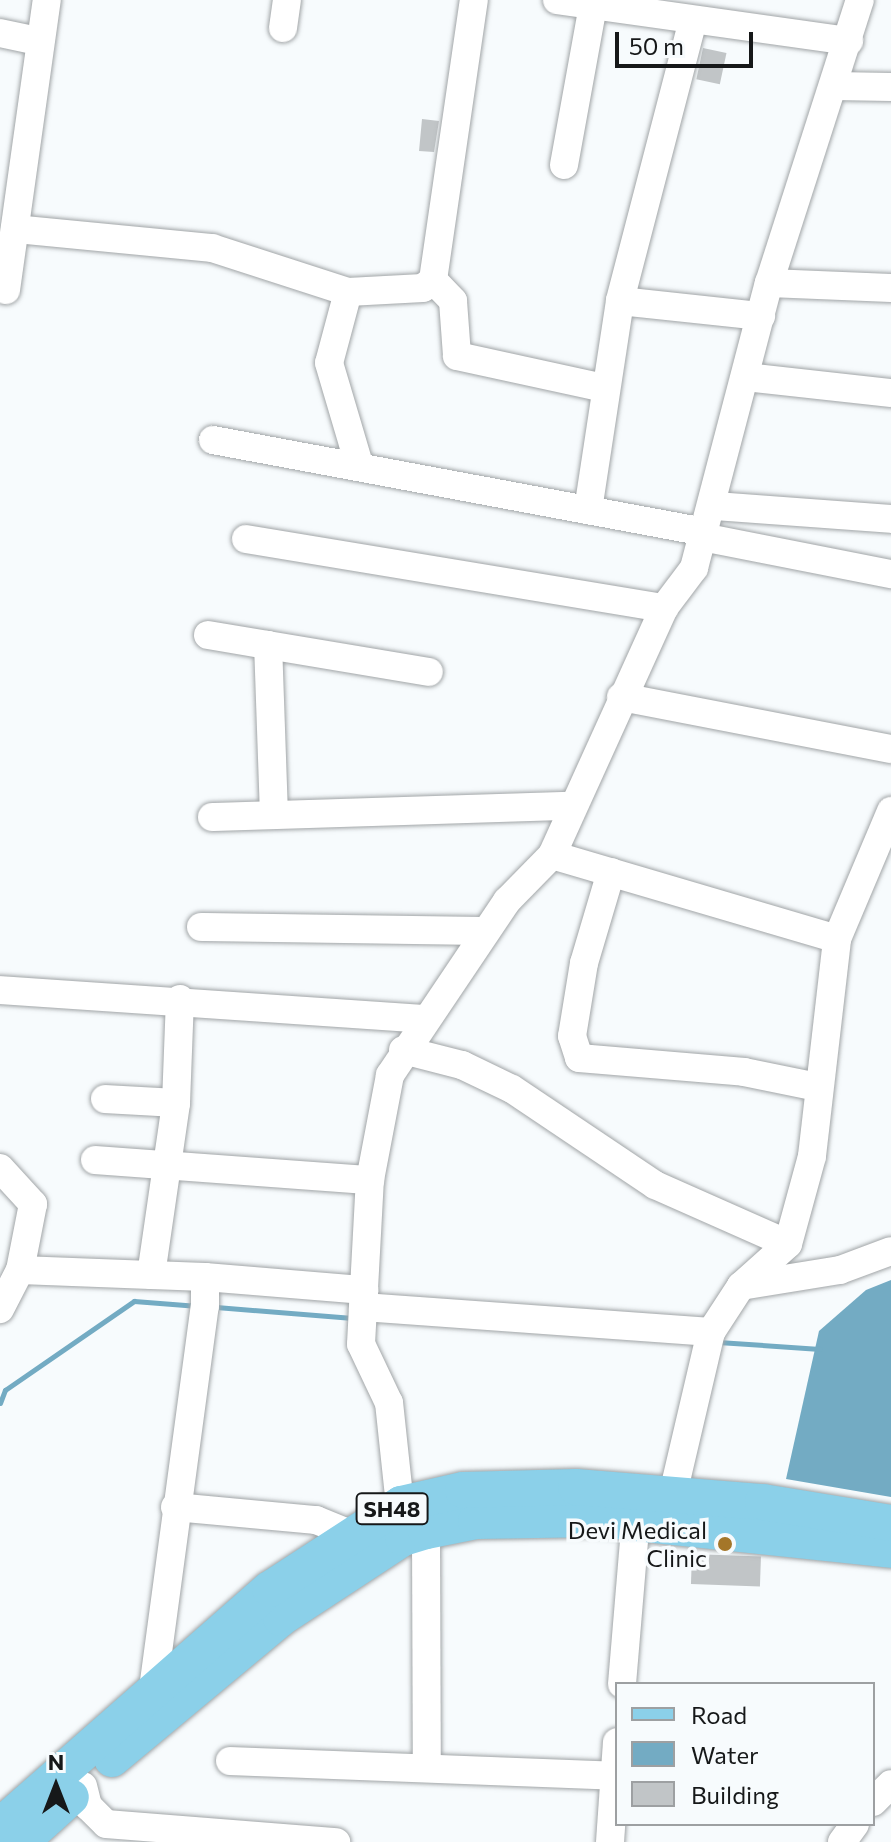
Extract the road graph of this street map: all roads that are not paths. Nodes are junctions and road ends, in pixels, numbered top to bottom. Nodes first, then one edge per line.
1 (47, 0) edge
2 (287, 0) edge
3 (474, 0) edge
4 (557, 0) edge
5 (860, 0) edge
6 (593, 5) junction
7 (693, 20) junction
8 (283, 28) dead end
9 (0, 33) edge
10 (38, 41) junction
11 (849, 41) junction
12 (834, 86) junction
13 (891, 87) edge
14 (13, 144) edge
15 (564, 165) dead end
16 (15, 229) junction
17 (433, 280) junction
18 (769, 283) junction
19 (891, 288) edge
20 (6, 290) dead end
21 (348, 292) junction
22 (620, 301) junction
23 (761, 316) junction
24 (746, 377) junction
25 (604, 388) junction
26 (891, 393) edge
27 (213, 440) dead end
28 (359, 464) junction
29 (588, 510) junction
30 (891, 519) edge
31 (707, 525) junction
32 (246, 539) dead end
33 (891, 574) edge
34 (664, 608) junction
35 (208, 635) dead end
36 (268, 645) junction
37 (429, 672) dead end
38 (621, 697) junction
39 (891, 749) edge
40 (572, 806) junction
41 (891, 811) edge
42 (274, 815) junction
43 (212, 817) dead end
44 (552, 855) junction
45 (611, 872) junction
46 (201, 927) dead end
47 (486, 931) junction
48 (837, 939) junction
49 (0, 990) edge
50 (180, 999) junction
51 (424, 1019) junction
52 (403, 1050) junction
53 (817, 1087) junction
54 (105, 1099) dead end
55 (176, 1103) junction
56 (95, 1160) dead end
57 (169, 1163) junction
58 (0, 1168) edge
59 (370, 1180) junction
60 (788, 1244) junction
61 (891, 1251) edge
62 (20, 1270) junction
63 (151, 1275) junction
64 (205, 1277) junction
65 (741, 1286) junction
66 (363, 1298) junction
67 (0, 1309) edge
68 (711, 1332) junction
69 (175, 1507) junction
70 (653, 1508) junction
71 (891, 1523) edge
72 (410, 1524) junction
73 (350, 1534) junction
74 (891, 1550) edge
75 (622, 1682) edge
76 (153, 1689) junction
77 (230, 1761) dead end
78 (615, 1765) edge
79 (427, 1768) junction
80 (614, 1776) junction
81 (891, 1784) edge
82 (83, 1786) junction
83 (875, 1800) edge
84 (0, 1826) edge
85 (105, 1833) edge
86 (21, 1842) edge
87 (336, 1842) edge
88 (610, 1842) edge

1 - 10 street
2 - 8 street
3 - 17 street
4 - 6 street
5 - 11 street
6 - 7 street
6 - 15 street
7 - 11 street
7 - 22 street
9 - 10 street
10 - 14 street
11 - 12 street
12 - 13 street
12 - 18 street
14 - 16 street
16 - 20 street
16 - 21 street
17 - 21 street
17 - 25 street
18 - 19 street
18 - 23 street
21 - 28 street
22 - 23 street
22 - 25 street
23 - 24 street
24 - 26 street
24 - 31 street
25 - 29 street
27 - 28 street
28 - 29 street
29 - 31 street
30 - 31 street
31 - 33 street
31 - 34 street
32 - 34 street
34 - 38 street
35 - 36 street
36 - 37 street
36 - 42 street
38 - 39 street
38 - 40 street
40 - 42 street
40 - 44 street
41 - 48 street
42 - 43 street
44 - 45 street
44 - 47 street
45 - 48 street
45 - 53 street
46 - 47 street
47 - 51 street
48 - 53 street
49 - 50 street
50 - 51 street
50 - 55 street
51 - 52 street
52 - 59 street
52 - 60 street
53 - 60 street
54 - 55 street
55 - 57 street
56 - 57 street
57 - 59 street
57 - 63 street
58 - 62 street
59 - 66 street
60 - 65 street
61 - 65 street
62 - 63 street
62 - 67 street
63 - 64 street
64 - 66 street
64 - 69 street
65 - 68 street
66 - 68 street
66 - 72 street
68 - 70 street
69 - 73 street
69 - 76 street
70 - 71 main road, SH48
70 - 72 main road, SH48
70 - 74 main road, SH48
70 - 75 street
72 - 73 main road, SH48
72 - 79 street
72 - 82 main road, SH48
73 - 76 main road, SH48
76 - 84 main road, SH48
77 - 79 street
78 - 80 street
79 - 80 street
80 - 88 street
81 - 83 street
82 - 85 street
82 - 86 main road, SH48
85 - 87 street

